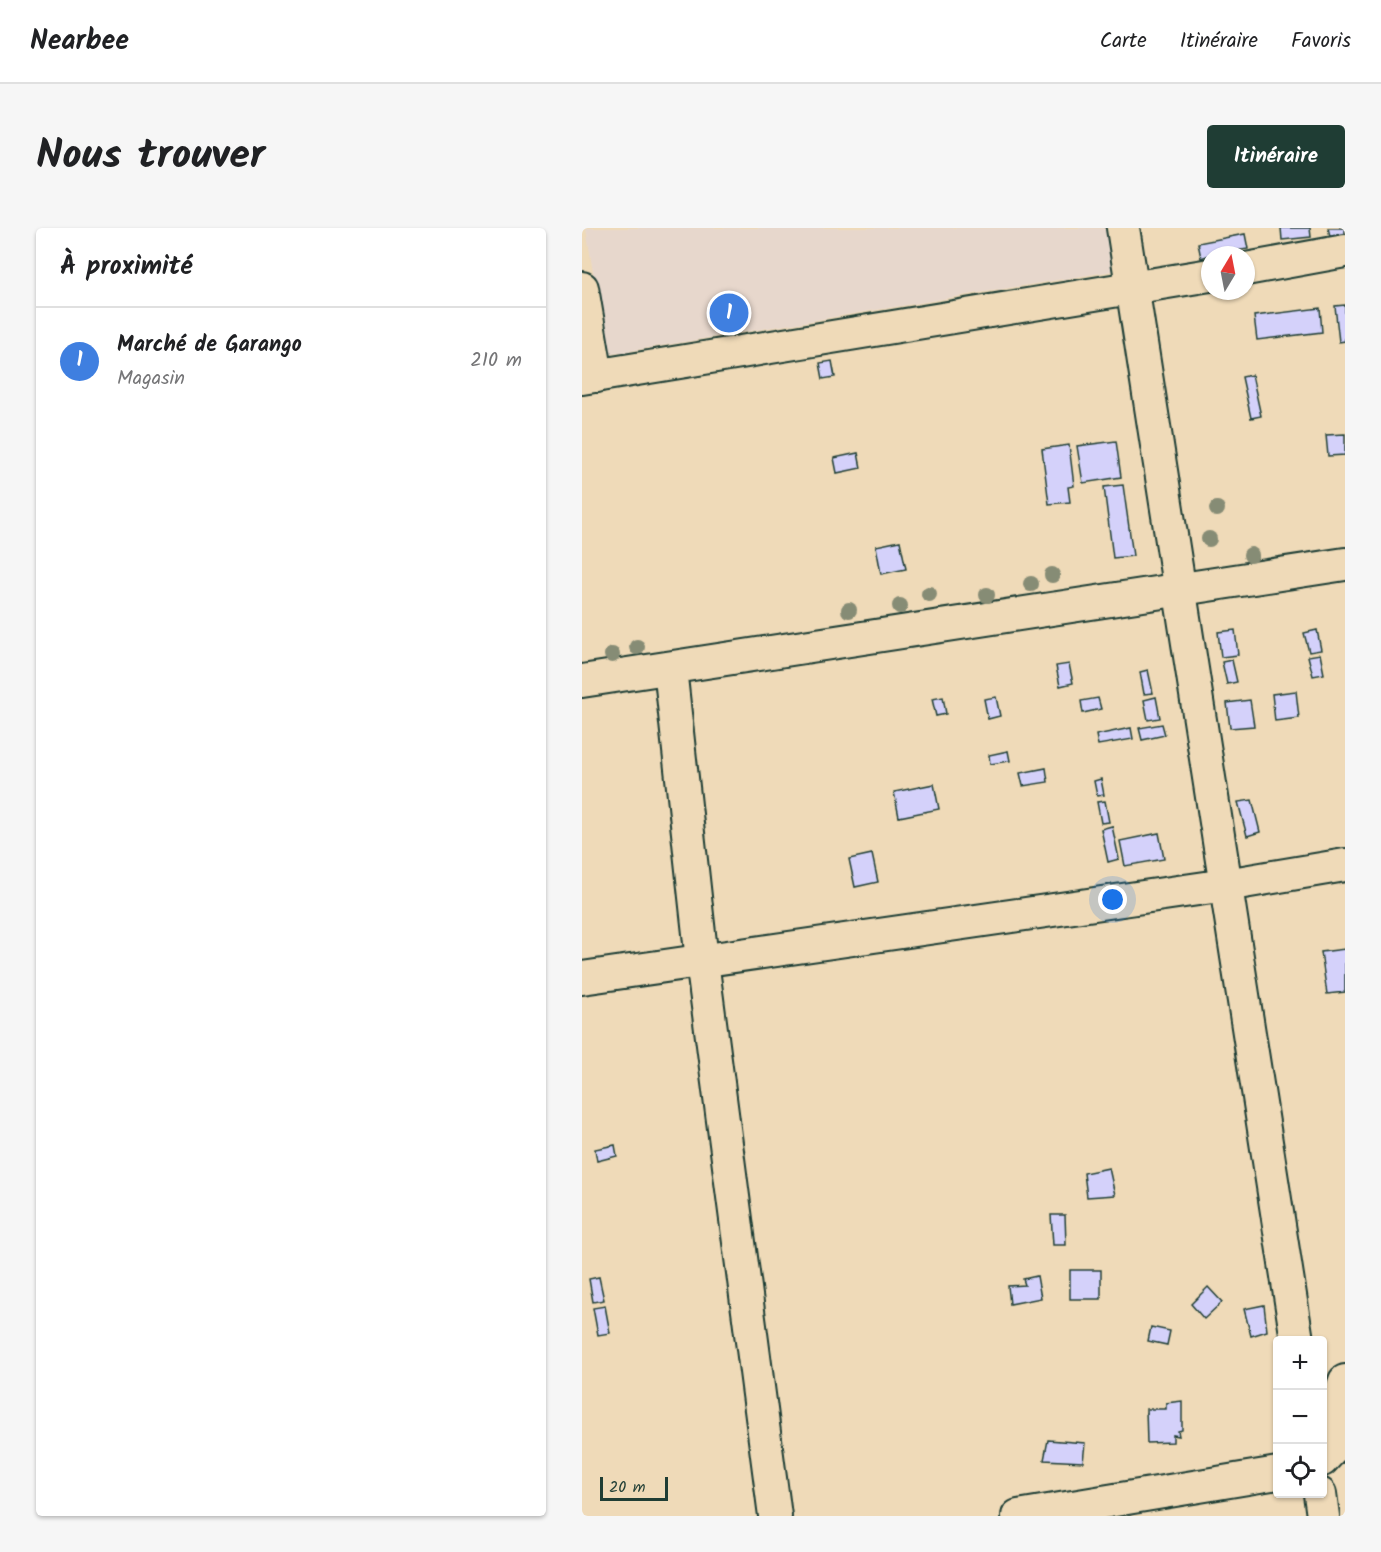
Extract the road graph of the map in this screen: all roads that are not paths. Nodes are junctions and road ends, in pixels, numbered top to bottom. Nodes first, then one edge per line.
1 (1123, 228) edge
2 (1345, 251) edge
3 (1255, 267) edge
4 (1201, 277) edge
5 (582, 288) edge
6 (1133, 289) junction
7 (589, 377) edge
8 (1345, 564) edge
9 (1180, 590) junction
10 (670, 668) junction
11 (582, 681) edge
12 (1345, 865) edge
13 (1226, 885) junction
14 (702, 961) junction
15 (582, 978) edge
16 (1296, 1336) edge
17 (1345, 1381) edge
18 (1327, 1455) edge
19 (1345, 1462) edge
20 (1327, 1465) edge
21 (1273, 1474) edge
22 (1321, 1498) edge
23 (775, 1516) edge
24 (1018, 1516) edge
25 (1323, 1516) edge

1 - 6 street
2 - 3 street
4 - 6 street
5 - 7 street
6 - 7 street
6 - 9 street
8 - 9 street
9 - 10 street
9 - 13 street
10 - 11 street
10 - 14 street
12 - 13 street
13 - 14 street
13 - 16 street
14 - 15 street
14 - 23 street
17 - 18 street
19 - 20 street
21 - 24 street
22 - 25 street

